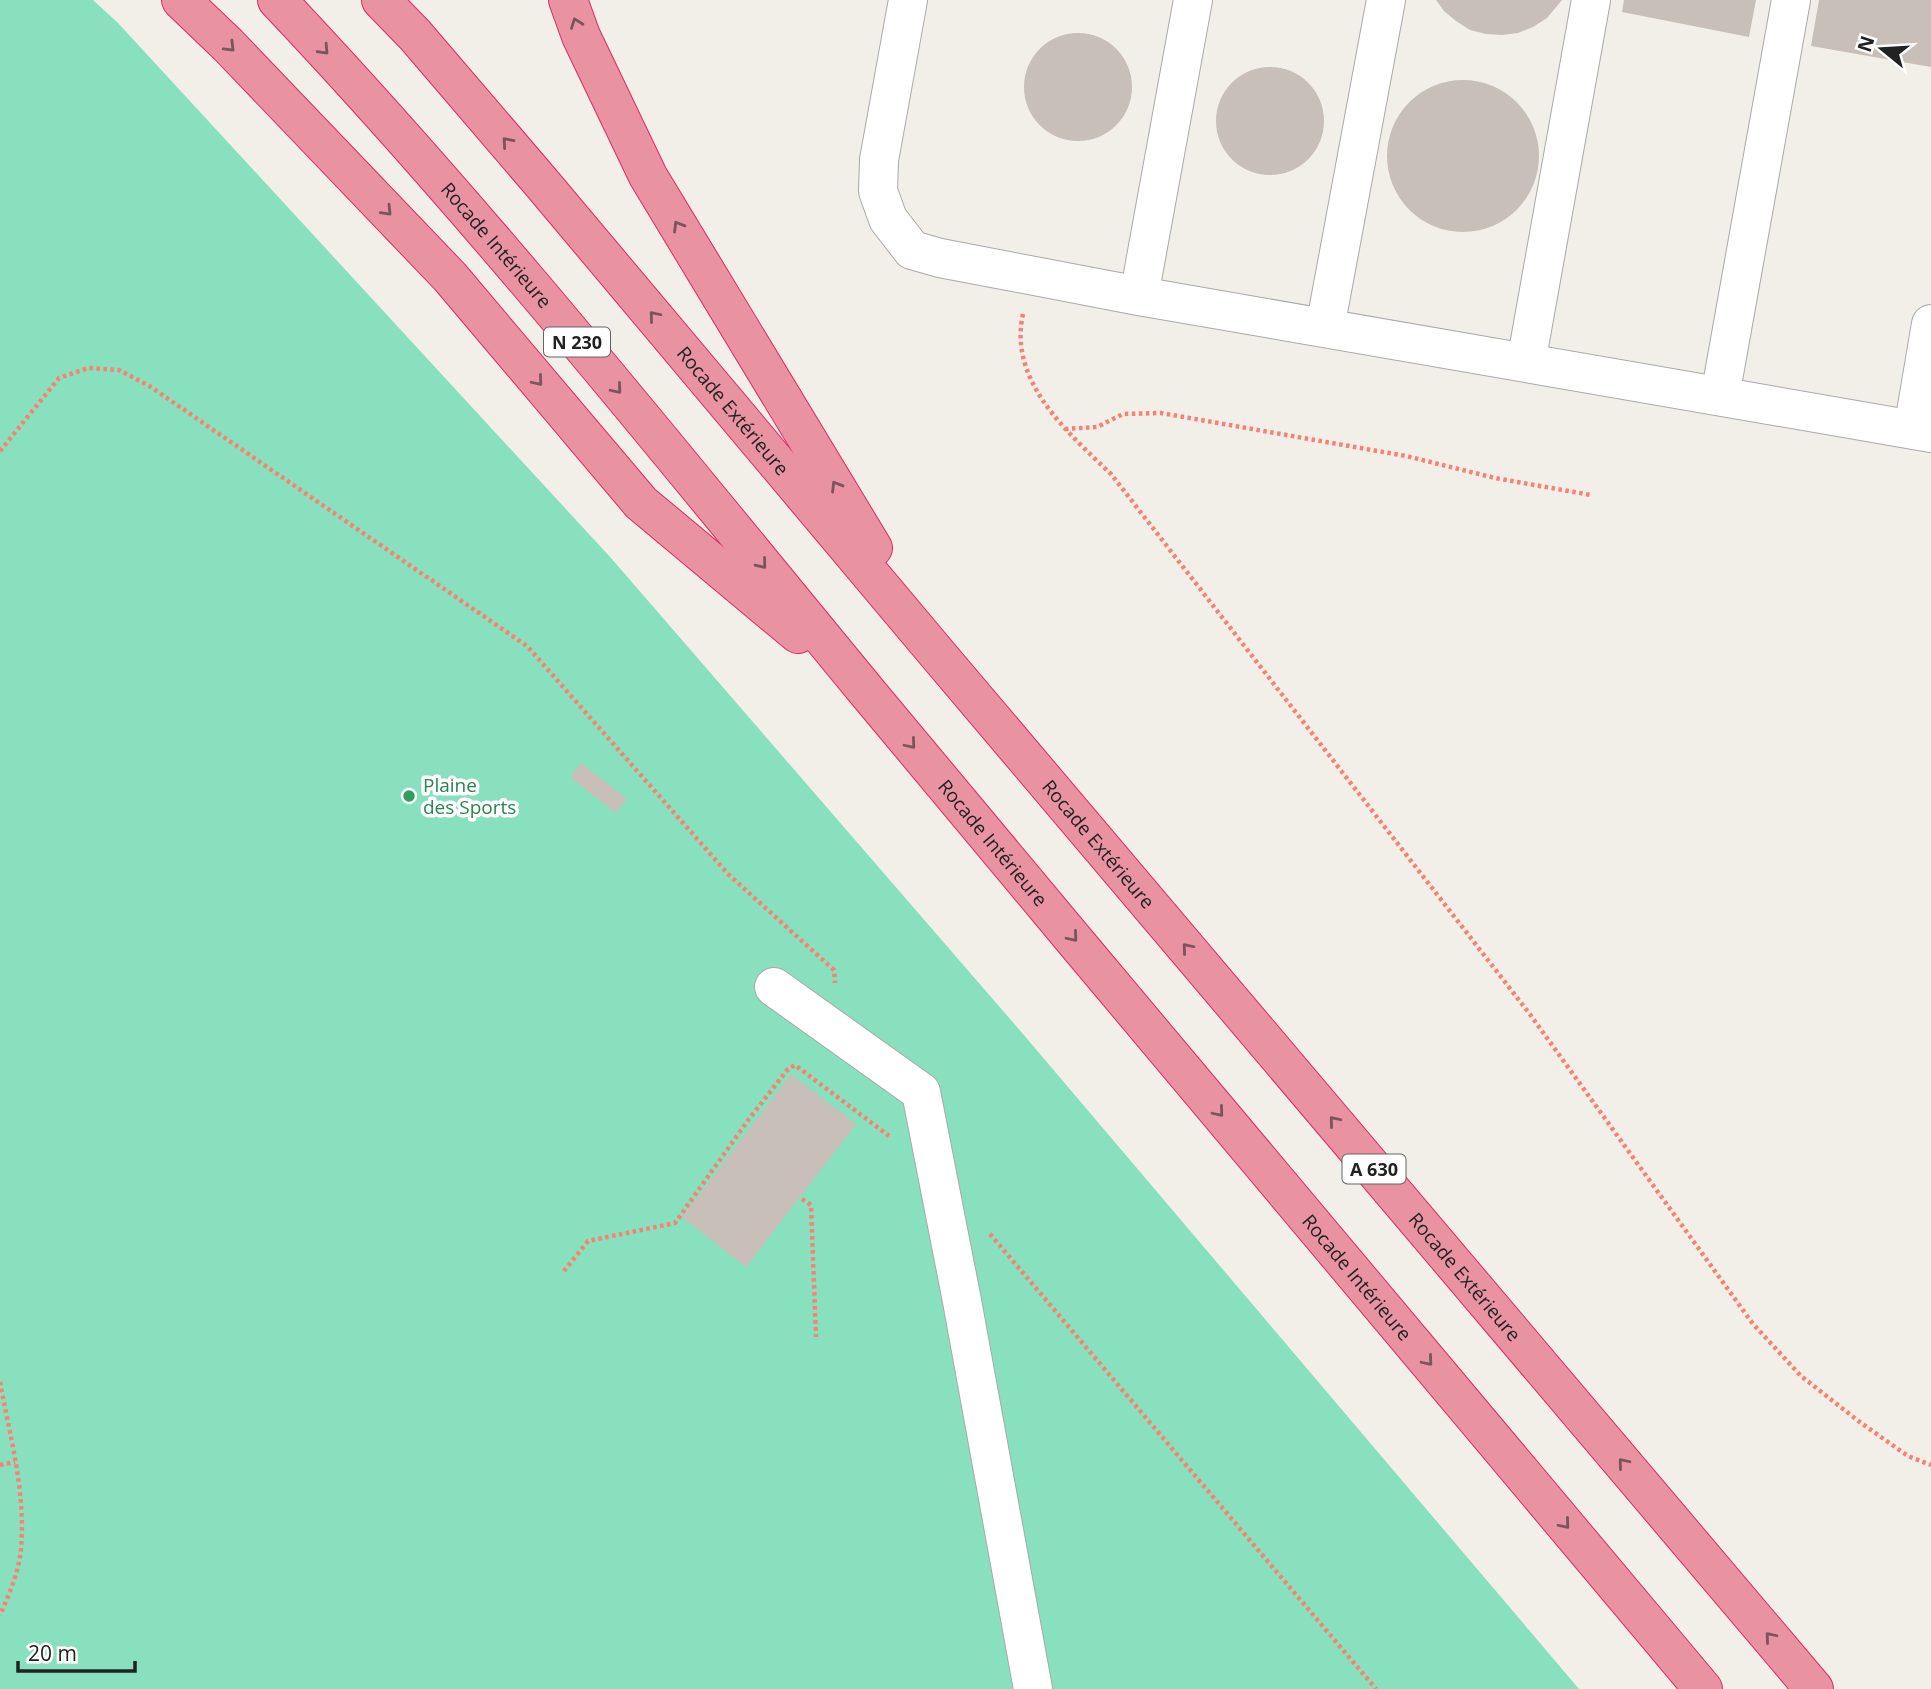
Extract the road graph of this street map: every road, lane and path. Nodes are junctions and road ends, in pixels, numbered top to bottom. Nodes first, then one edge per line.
1 (181, 0) edge
2 (277, 0) edge
3 (382, 0) edge
4 (568, 0) edge
5 (908, 0) edge
6 (1193, 0) edge
7 (1387, 0) edge
8 (1591, 0) edge
9 (1791, 0) edge
10 (1031, 275) junction
11 (1139, 296) junction
12 (1931, 324) edge
13 (1325, 328) junction
14 (1526, 363) junction
15 (1720, 396) junction
16 (1064, 429) junction
17 (1922, 432) edge
18 (0, 451) edge
19 (1591, 495) dead end
20 (934, 650) junction
21 (867, 692) junction
22 (774, 987) dead end
23 (836, 1031) junction
24 (937, 1172) junction
25 (802, 1199) dead end
26 (982, 1224) dead end
27 (564, 1271) dead end
28 (816, 1337) dead end
29 (0, 1382) edge
30 (15, 1462) junction
31 (0, 1465) edge
32 (1931, 1465) edge
33 (0, 1615) edge
34 (1033, 1689) edge
35 (1376, 1689) edge
36 (1703, 1689) edge
37 (1814, 1689) edge

1 -> 21 highway
2 -> 21 highway, Rocade Intérieure / N 230
20 -> 3 highway, Rocade Extérieure
20 -> 4 highway
5 - 10 lane
6 - 11 lane
7 - 13 lane
8 - 14 lane
9 - 15 lane
10 - 11 lane
10 - 16 path
11 - 13 lane
12 - 17 lane
13 - 14 lane
14 - 15 lane
15 - 17 lane
16 - 19 path
16 - 32 path
18 - 23 path
37 -> 20 highway, Rocade Extérieure / A 630
21 -> 36 highway, Rocade Intérieure
22 - 23 lane
23 - 24 lane
24 - 27 path
24 - 34 lane
25 - 28 path
26 - 35 path
29 - 30 path
30 - 31 path
30 - 33 path

